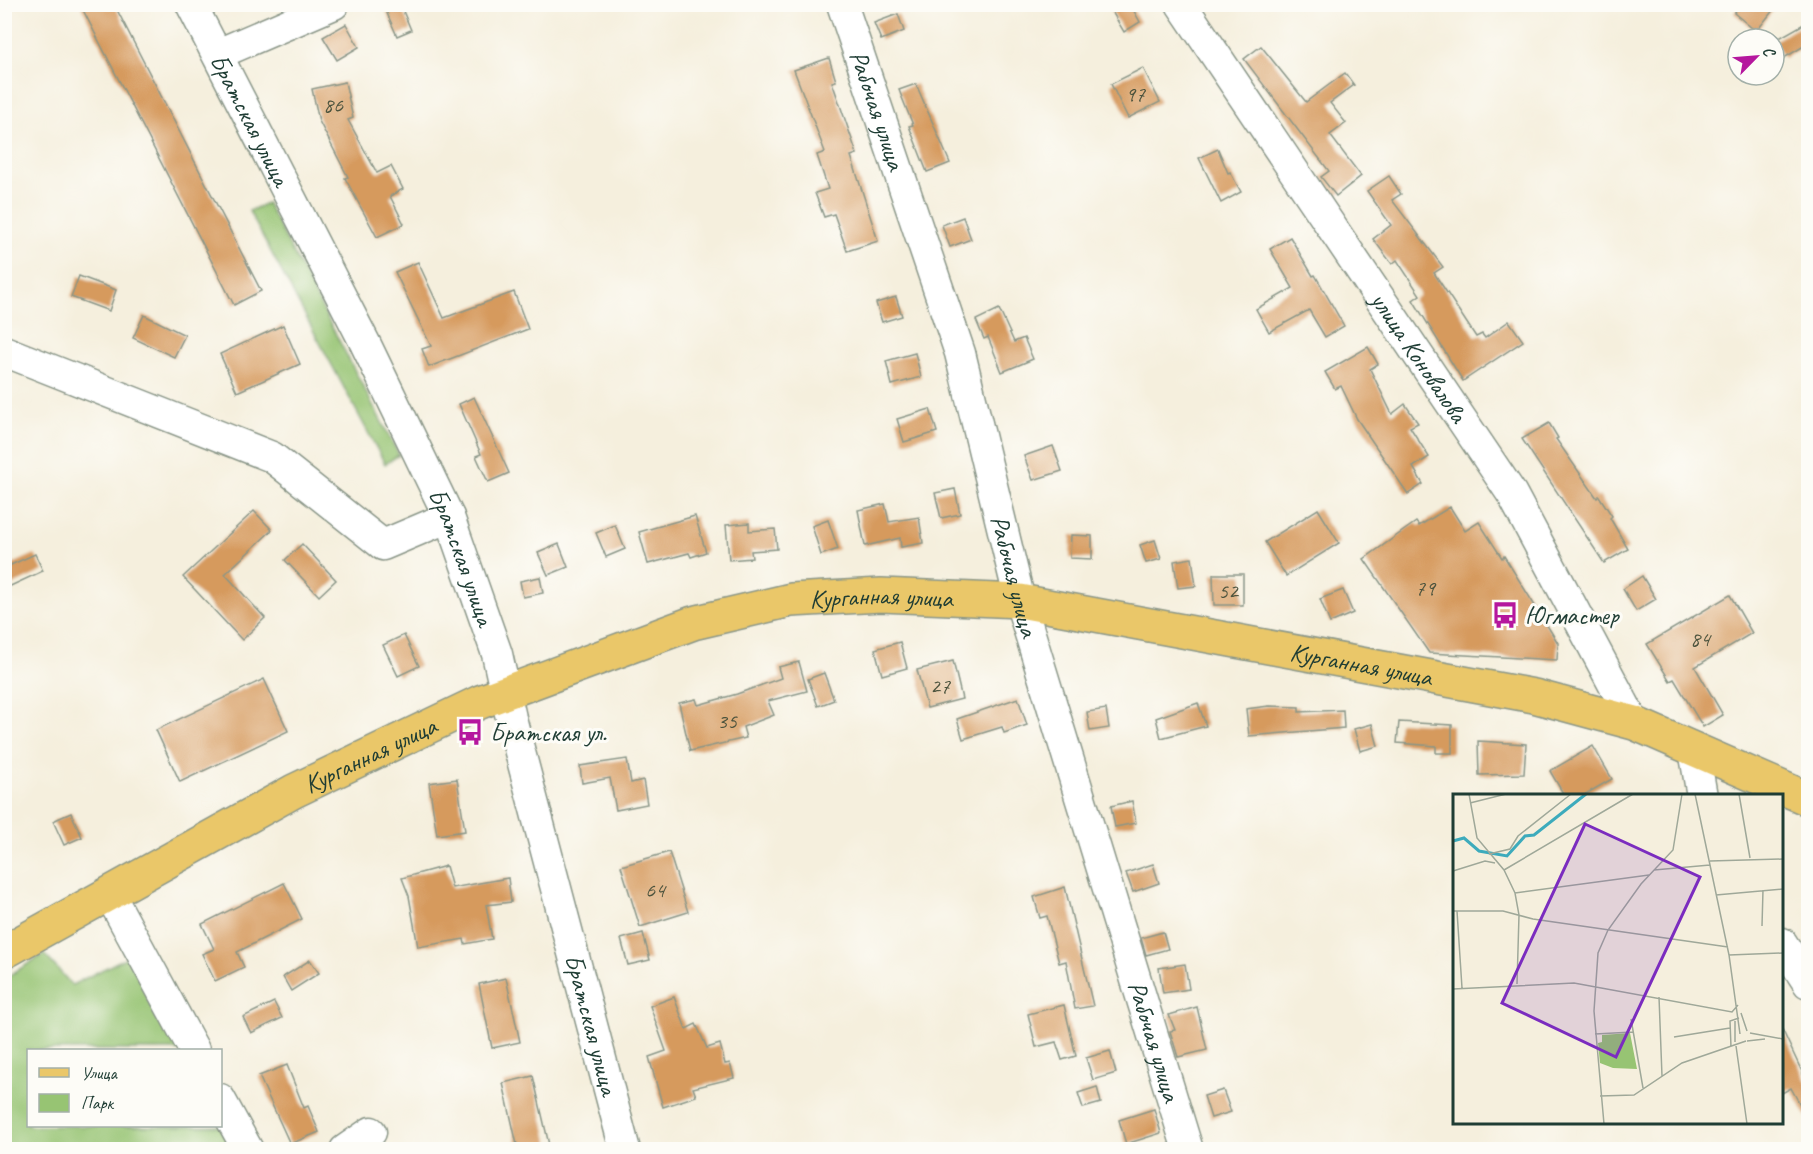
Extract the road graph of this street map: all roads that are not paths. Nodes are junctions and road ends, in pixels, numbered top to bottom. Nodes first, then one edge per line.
1 (191, 4) edge
2 (334, 4) edge
3 (842, 4) edge
4 (1181, 4) edge
5 (218, 54) junction
6 (4, 351) edge
7 (449, 518) junction
8 (1020, 601) junction
9 (505, 691) junction
10 (1634, 723) junction
11 (1694, 750) junction
12 (1702, 794) edge
13 (1809, 799) edge
14 (109, 893) junction
15 (1783, 944) edge
16 (4, 952) edge
17 (1809, 983) edge
18 (193, 1049) edge
19 (222, 1103) edge
20 (371, 1132) dead end
21 (248, 1149) edge
22 (345, 1149) edge
23 (625, 1149) edge
24 (1188, 1149) edge

1 - 5 street, Братская улица
2 - 5 street
3 - 8 street, Рабочая улица
4 - 10 street, улица Коновалова
5 - 7 street, Братская улица
6 - 7 street
7 - 9 street, Братская улица
8 - 9 main road, Курганная улица
8 - 10 main road, Курганная улица
8 - 24 street, Рабочая улица
9 - 14 main road, Курганная улица
9 - 23 street, Братская улица
10 - 11 main road, Курганная улица
11 - 12 street
11 - 13 main road, Курганная улица
14 - 16 main road, Курганная улица
14 - 18 street
15 - 17 street
19 - 21 street
20 - 22 street

